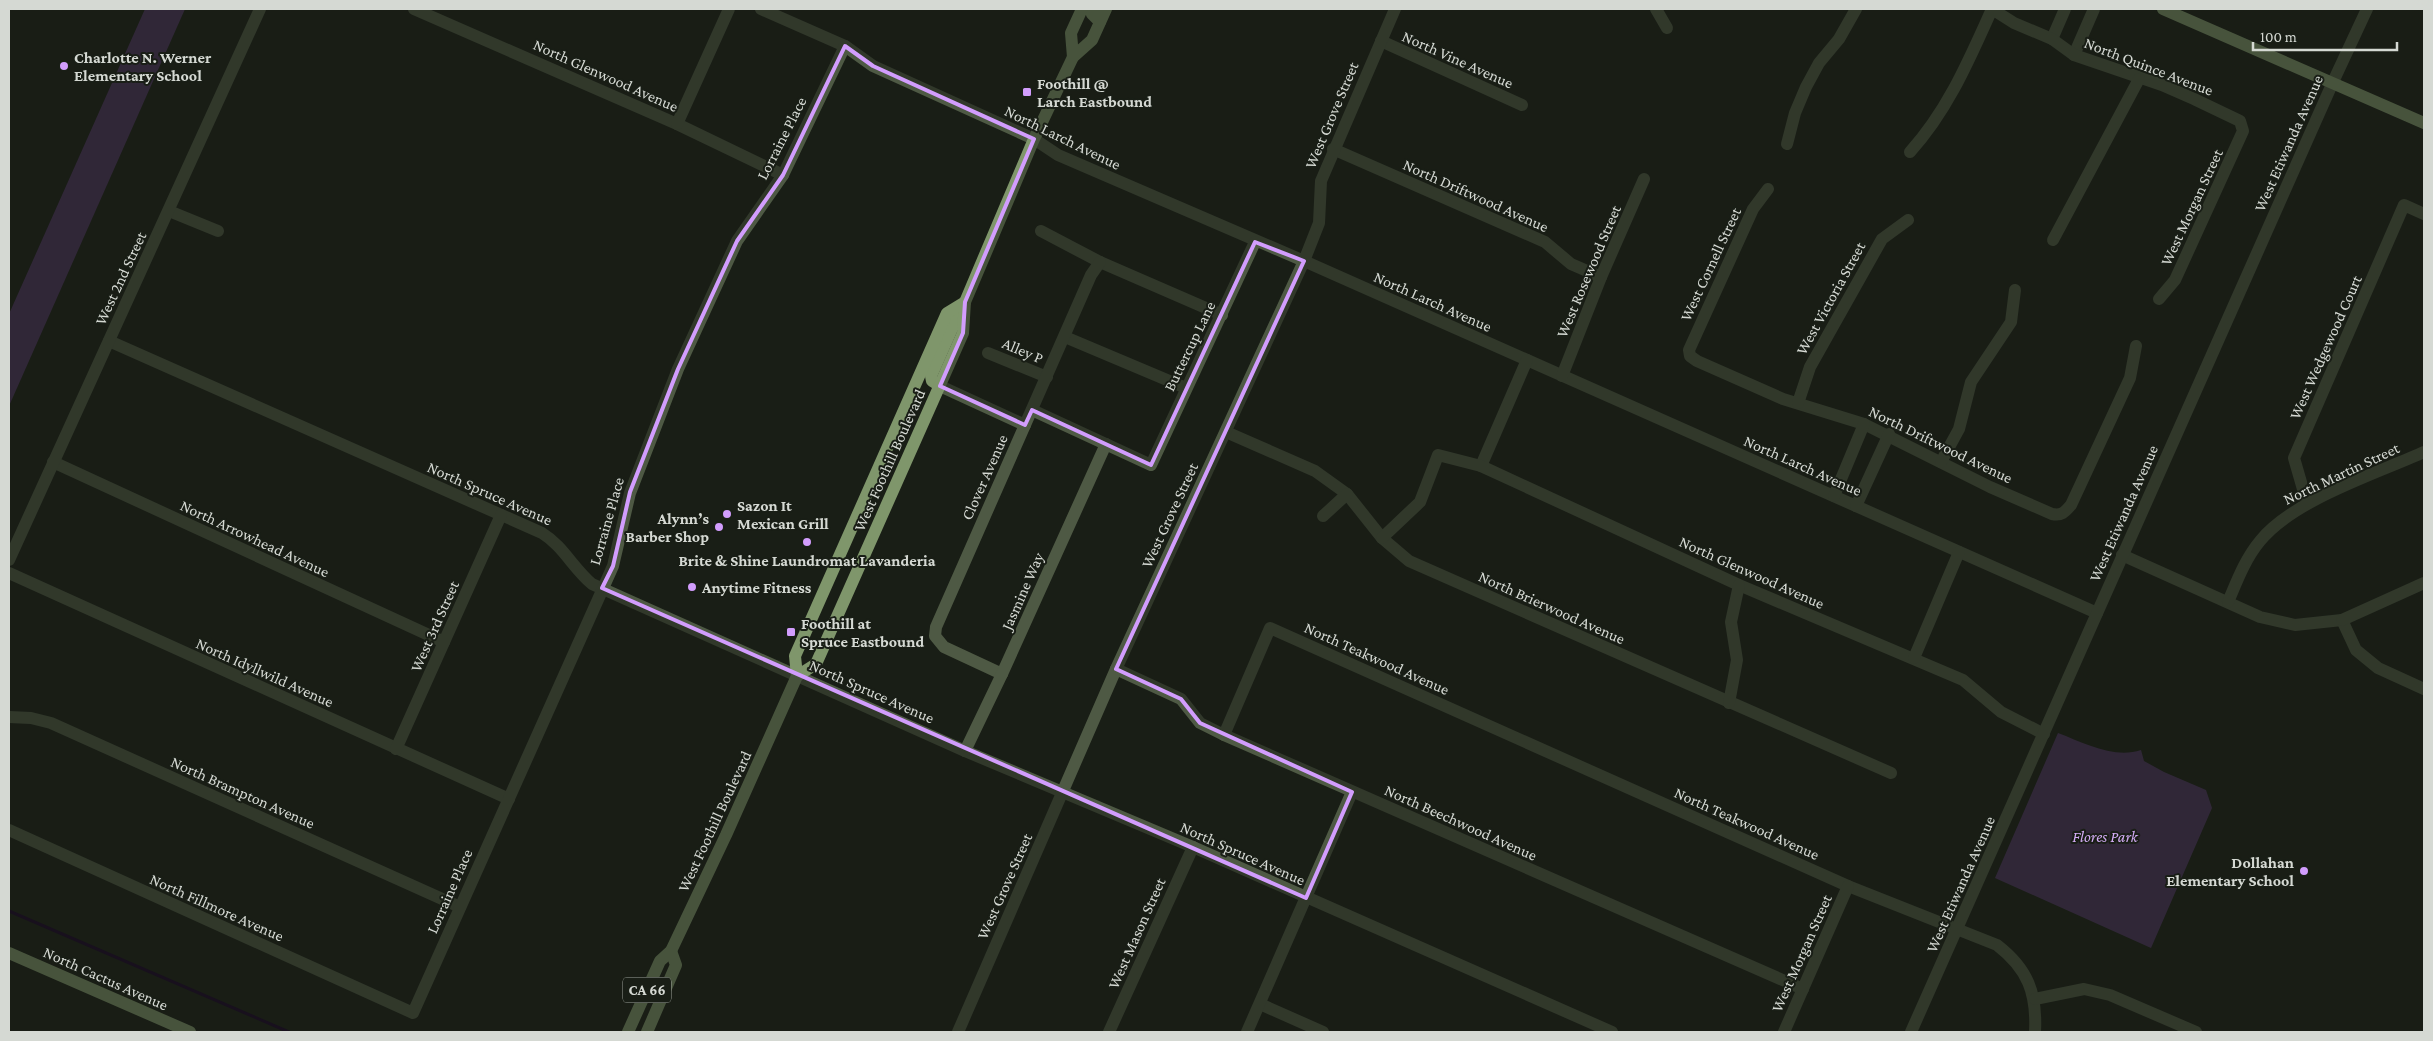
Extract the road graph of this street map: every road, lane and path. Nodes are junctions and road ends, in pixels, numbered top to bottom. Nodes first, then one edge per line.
1 (260, 9) edge
2 (414, 9) edge
3 (729, 9) edge
4 (760, 9) edge
5 (1082, 9) edge
6 (1094, 9) edge
7 (1106, 9) edge
8 (1395, 9) edge
9 (1656, 9) edge
10 (1856, 9) edge
11 (1992, 9) edge
12 (2065, 9) edge
13 (2094, 9) edge
14 (2164, 9) edge
15 (2367, 9) edge
16 (1100, 22) junction
17 (1667, 28) dead end
18 (2052, 39) junction
19 (1381, 41) junction
20 (845, 46) junction
21 (2074, 55) junction
22 (1073, 57) junction
23 (2139, 79) junction
24 (2333, 82) junction
25 (1522, 105) dead end
26 (2424, 122) edge
27 (677, 124) junction
28 (2242, 124) joint
29 (1034, 139) junction
30 (1787, 144) dead end
31 (1333, 149) junction
32 (1910, 152) dead end
33 (783, 175) junction
34 (1644, 180) dead end
35 (1768, 189) dead end
36 (169, 211) junction
37 (2424, 214) edge
38 (1908, 220) dead end
39 (218, 231) dead end
40 (1041, 231) dead end
41 (2053, 240) dead end
42 (1255, 242) junction
43 (1304, 261) junction
44 (1100, 262) junction
45 (1601, 277) junction
46 (2015, 290) dead end
47 (2159, 299) dead end
48 (965, 302) junction
49 (1222, 315) junction
50 (1065, 337) junction
51 (109, 341) junction
52 (2136, 346) dead end
53 (988, 353) dead end
54 (1690, 356) joint
55 (1527, 360) junction
56 (1562, 376) junction
57 (1046, 377) junction
58 (940, 386) junction
59 (1186, 388) junction
60 (1798, 403) junction
61 (1032, 410) junction
62 (1864, 424) junction
63 (1025, 425) junction
64 (1226, 432) junction
65 (1889, 434) junction
66 (1106, 444) junction
67 (2424, 452) edge
68 (53, 462) junction
69 (1941, 462) junction
70 (1481, 466) junction
71 (1347, 494) junction
72 (1834, 496) junction
73 (2307, 504) junction
74 (1856, 506) junction
75 (501, 515) junction
76 (1323, 516) dead end
77 (1382, 538) junction
78 (1958, 552) junction
79 (2122, 555) junction
80 (9, 560) edge
81 (9, 573) edge
82 (2424, 583) edge
83 (1739, 586) junction
84 (602, 588) junction
85 (2228, 602) junction
86 (2097, 613) junction
87 (2342, 620) junction
88 (444, 642) junction
89 (1914, 658) junction
90 (1116, 670) junction
91 (1002, 674) junction
92 (797, 676) junction
93 (2424, 689) edge
94 (1729, 703) junction
95 (9, 717) edge
96 (2044, 734) junction
97 (1224, 735) junction
98 (396, 749) junction
99 (965, 751) junction
100 (1891, 773) dead end
101 (1352, 792) junction
102 (1062, 794) junction
103 (509, 800) junction
104 (9, 830) edge
105 (1193, 847) junction
106 (1848, 886) junction
107 (1306, 898) junction
108 (460, 907) junction
109 (1958, 928) junction
110 (9, 952) edge
111 (671, 952) junction
112 (1803, 989) junction
113 (2034, 999) junction
114 (1260, 1004) junction
115 (413, 1013) joint
116 (2169, 1027) edge
117 (190, 1032) edge
118 (628, 1032) edge
119 (647, 1032) edge
120 (958, 1032) edge
121 (1109, 1032) edge
122 (1247, 1032) edge
123 (1323, 1032) edge
124 (1612, 1032) edge
125 (1784, 1032) edge
126 (1911, 1032) edge
127 (2035, 1032) edge
128 (2196, 1032) edge

1 - 36 street, West 2nd Street
2 - 27 street, North Glenwood Avenue
3 - 27 street
4 - 20 street, North Larch Avenue
5 - 22 main road, West Foothill Boulevard
6 - 16 main road
7 - 16 main road, West Foothill Boulevard
8 - 19 street, West Grove Street
9 - 17 street
10 - 30 street
11 - 18 street, North Quince Avenue
11 - 32 street
12 - 18 street
13 - 21 street
14 - 24 main road
15 - 24 street, West Etiwanda Avenue
16 - 22 main road, West Foothill Boulevard
18 - 21 street, North Quince Avenue
19 - 25 street, North Vine Avenue
19 - 31 street, West Grove Street
20 - 29 street, North Larch Avenue
20 - 33 street, Lorraine Place
21 - 23 street, North Quince Avenue
22 - 29 main road, West Foothill Boulevard
23 - 28 street, North Quince Avenue
23 - 41 street
24 - 26 main road
24 - 79 street, West Etiwanda Avenue
27 - 33 street, North Glenwood Avenue
28 - 47 street, West Morgan Street
29 - 42 street, North Larch Avenue
29 - 48 main road, West Foothill Boulevard
31 - 43 street, West Grove Street
31 - 45 street, North Driftwood Avenue
33 - 84 street, Lorraine Place
34 - 45 street, West Rosewood Street
35 - 54 street, West Cornell Street
36 - 39 street
36 - 51 street, West 2nd Street
37 - 73 street, West Wedgewood Court
38 - 60 street, West Victoria Street
40 - 44 street
42 - 43 street, North Larch Avenue
42 - 49 street, Buttercup Lane
43 - 55 street, North Larch Avenue
43 - 64 street, West Grove Street
44 - 49 street
44 - 50 street, Clover Avenue
45 - 56 street, West Rosewood Street
46 - 69 street
48 - 58 main road, West Foothill Boulevard
48 - 92 main road, West Foothill Boulevard
49 - 59 street, Buttercup Lane
50 - 57 street, Clover Avenue
50 - 59 street
51 - 68 street, West 2nd Street
51 - 75 street, North Spruce Avenue
52 - 69 street, North Driftwood Avenue
53 - 57 street, Alley P
54 - 60 street, North Driftwood Avenue
55 - 56 street, North Larch Avenue
55 - 70 street
56 - 72 street, North Larch Avenue
57 - 61 street, Clover Avenue
58 - 63 street
58 - 92 main road, West Foothill Boulevard
59 - 66 street, Buttercup Lane
60 - 62 street, North Driftwood Avenue
61 - 63 street, Clover Avenue
61 - 66 street
62 - 65 street, North Driftwood Avenue
62 - 72 street
63 - 91 street, Clover Avenue
64 - 71 street, North Brierwood Avenue
64 - 90 street, West Grove Street
65 - 69 street, North Driftwood Avenue
65 - 74 street
66 - 91 street, Jasmine Way
67 - 73 street, North Martin Street
68 - 80 street, West 2nd Street
68 - 88 street, North Arrowhead Avenue
70 - 77 street, North Glenwood Avenue
70 - 83 street, North Glenwood Avenue
71 - 76 street
71 - 77 street, North Brierwood Avenue
72 - 74 street, North Larch Avenue
73 - 85 street, North Martin Street
74 - 78 street, North Larch Avenue
75 - 84 street, North Spruce Avenue
75 - 88 street, West 3rd Street
77 - 94 street, North Brierwood Avenue
78 - 86 street, North Larch Avenue
78 - 89 street
79 - 85 street
79 - 86 street, West Etiwanda Avenue
81 - 98 street, North Idyllwild Avenue
82 - 87 street
83 - 89 street, North Glenwood Avenue
83 - 94 street
84 - 92 street, North Spruce Avenue
84 - 103 street, Lorraine Place
85 - 87 street
86 - 96 street, West Etiwanda Avenue
87 - 93 street
88 - 98 street, West 3rd Street
89 - 96 street, North Glenwood Avenue
90 - 97 street, North Beechwood Avenue
90 - 102 street, West Grove Street
91 - 99 street, Jasmine Way
92 - 99 street, North Spruce Avenue
92 - 111 main road, West Foothill Boulevard
94 - 100 street, North Brierwood Avenue
95 - 108 street, North Brampton Avenue
96 - 109 street, West Etiwanda Avenue
97 - 101 street, North Beechwood Avenue
97 - 106 street, North Teakwood Avenue
98 - 103 street, North Idyllwild Avenue
99 - 102 street, North Spruce Avenue
101 - 107 street
101 - 112 street, North Beechwood Avenue
102 - 105 street, North Spruce Avenue
102 - 120 street, West Grove Street
103 - 108 street, Lorraine Place
104 - 115 street, North Fillmore Avenue
105 - 107 street, North Spruce Avenue
105 - 121 street, West Mason Street
106 - 109 street, North Teakwood Avenue
106 - 112 street, West Morgan Street
107 - 114 street
107 - 124 street, North Spruce Avenue
108 - 115 street, Lorraine Place
109 - 113 street, North Teakwood Avenue
109 - 126 street, West Etiwanda Avenue
110 - 117 main road, North Cactus Avenue
111 - 118 main road, West Foothill Boulevard / CA 66
111 - 119 main road, West Foothill Boulevard / CA 66
112 - 125 street, West Morgan Street
113 - 116 street
113 - 127 street, North Teakwood Avenue
114 - 122 street
114 - 123 street
116 - 128 street

